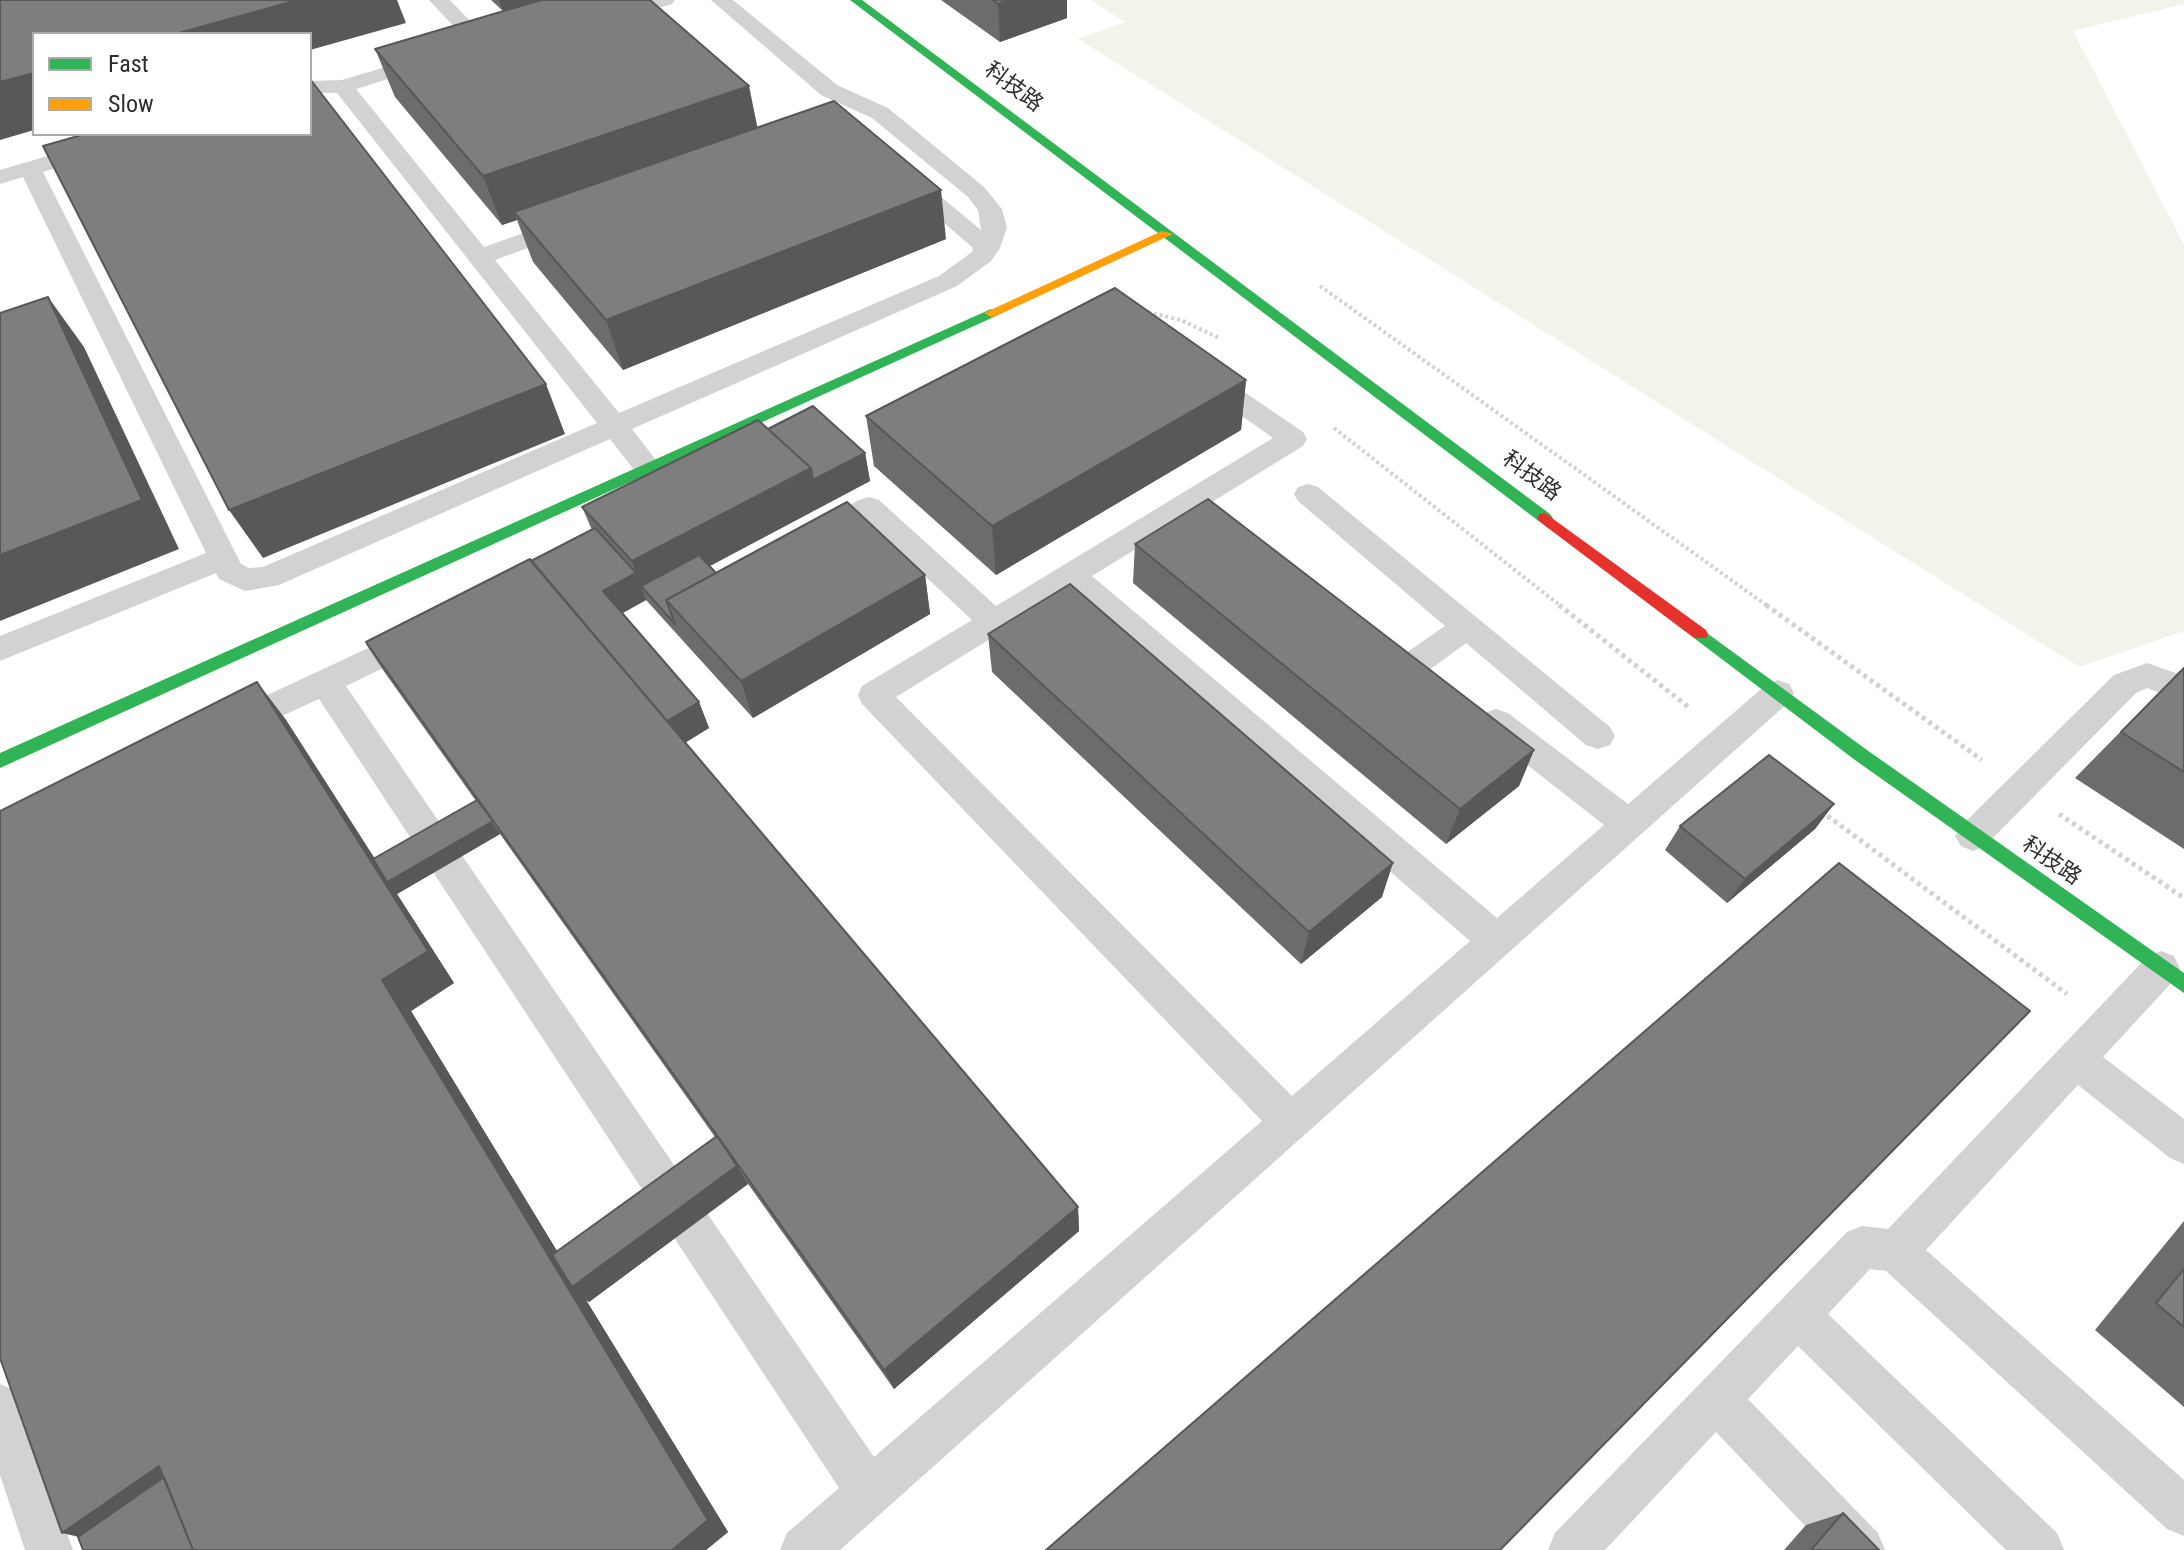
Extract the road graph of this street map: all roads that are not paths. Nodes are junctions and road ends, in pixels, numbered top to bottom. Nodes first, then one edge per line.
1 (439, 0) edge
2 (665, 0) edge
3 (721, 0) edge
4 (855, 0) edge
5 (595, 21) edge
6 (343, 86) junction
7 (312, 87) edge
8 (829, 90) junction
9 (837, 117) edge
10 (72, 155) edge
11 (892, 167) edge
12 (30, 168) junction
13 (0, 177) edge
14 (582, 220) edge
15 (1167, 234) junction
16 (988, 248) junction
17 (479, 257) junction
18 (1185, 363) edge
19 (614, 426) junction
20 (648, 468) junction
21 (1308, 494) dead end
22 (787, 552) edge
23 (223, 558) junction
24 (1070, 575) junction
25 (994, 622) junction
26 (1467, 626) junction
27 (440, 628) edge
28 (0, 649) edge
29 (325, 682) junction
30 (2184, 689) edge
31 (1778, 693) junction
32 (1598, 736) dead end
33 (198, 742) edge
34 (0, 761) edge
35 (1629, 824) junction
36 (1973, 836) junction
37 (1497, 941) junction
38 (2173, 976) edge
39 (2075, 1059) junction
40 (1291, 1123) junction
41 (2184, 1144) edge
42 (1896, 1251) junction
43 (1798, 1315) junction
44 (1716, 1399) junction
45 (0, 1407) edge
46 (870, 1492) junction
47 (2184, 1512) edge
48 (49, 1550) edge
49 (804, 1550) edge
50 (1572, 1550) edge
51 (1861, 1550) edge
52 (2040, 1550) edge

1 - 6 lane
2 - 5 lane
3 - 8 lane
4 - 15 street, 科技路
6 - 7 lane
6 - 17 lane
8 - 9 lane
8 - 16 lane
10 - 12 lane
11 - 16 lane
12 - 13 lane
12 - 23 lane
14 - 17 lane
15 - 20 street
15 - 31 street, 科技路
16 - 19 lane
17 - 19 lane
18 - 24 lane
19 - 20 lane
19 - 23 lane
20 - 34 street
21 - 26 lane
22 - 25 lane
23 - 28 lane
24 - 25 lane
24 - 37 lane
25 - 40 lane
26 - 32 lane
26 - 35 lane
27 - 29 lane
29 - 33 lane
29 - 46 lane
30 - 36 lane
31 - 35 lane
31 - 36 street, 科技路
35 - 37 lane
36 - 38 street, 科技路
37 - 40 lane
38 - 39 lane
39 - 41 lane
39 - 42 lane
40 - 46 lane
42 - 43 lane
42 - 47 lane
43 - 44 lane
43 - 52 lane
44 - 50 lane
44 - 51 lane
45 - 48 lane
46 - 49 lane

